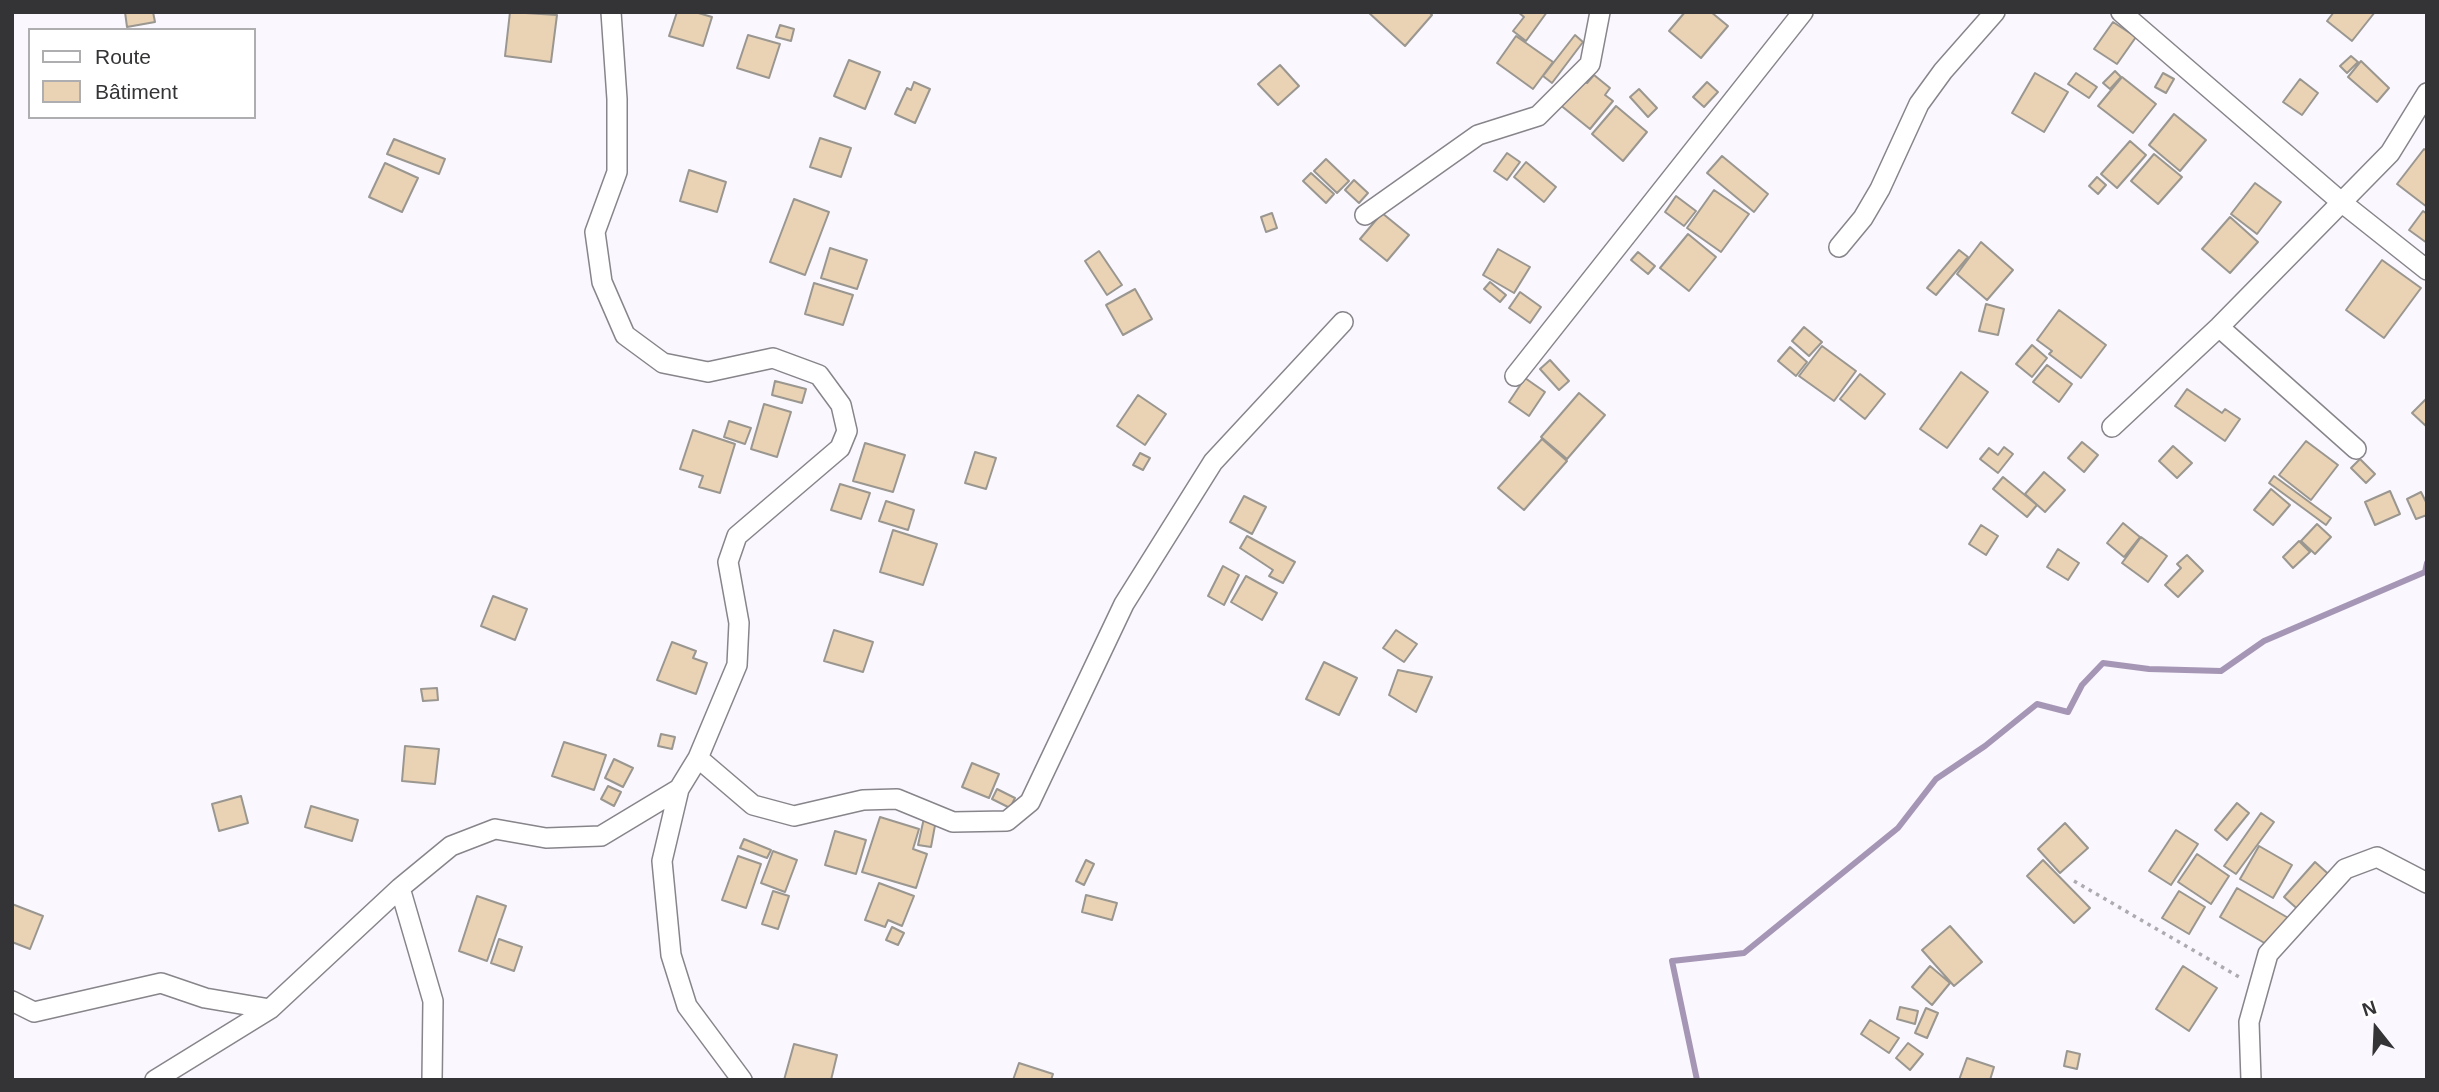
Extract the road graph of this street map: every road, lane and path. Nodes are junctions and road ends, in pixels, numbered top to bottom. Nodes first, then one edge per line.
1 (611, 12) edge
2 (1600, 12) edge
3 (1803, 12) edge
4 (1995, 12) edge
5 (2121, 12) edge
6 (2427, 93) edge
7 (2340, 201) junction
8 (1365, 215) dead end
9 (1839, 247) dead end
10 (2427, 270) edge
11 (1343, 322) dead end
12 (2219, 327) junction
13 (1515, 376) dead end
14 (2112, 427) dead end
15 (2356, 449) dead end
16 (698, 758) junction
17 (679, 789) junction
18 (2074, 881) dead end
19 (2427, 883) edge
20 (400, 888) junction
21 (2260, 985) junction
22 (12, 1001) edge
23 (270, 1009) junction
24 (155, 1080) edge
25 (432, 1080) edge
26 (742, 1080) edge
27 (2251, 1080) edge

1 - 16 street
2 - 8 street
3 - 13 street
4 - 9 street
5 - 7 street
6 - 7 street
7 - 10 street
7 - 12 street
11 - 16 street
12 - 14 street
12 - 15 street
16 - 17 street
17 - 20 street
17 - 26 street
18 - 21 path
19 - 21 street
20 - 23 street
20 - 25 street
21 - 27 street
22 - 23 street
23 - 24 street

